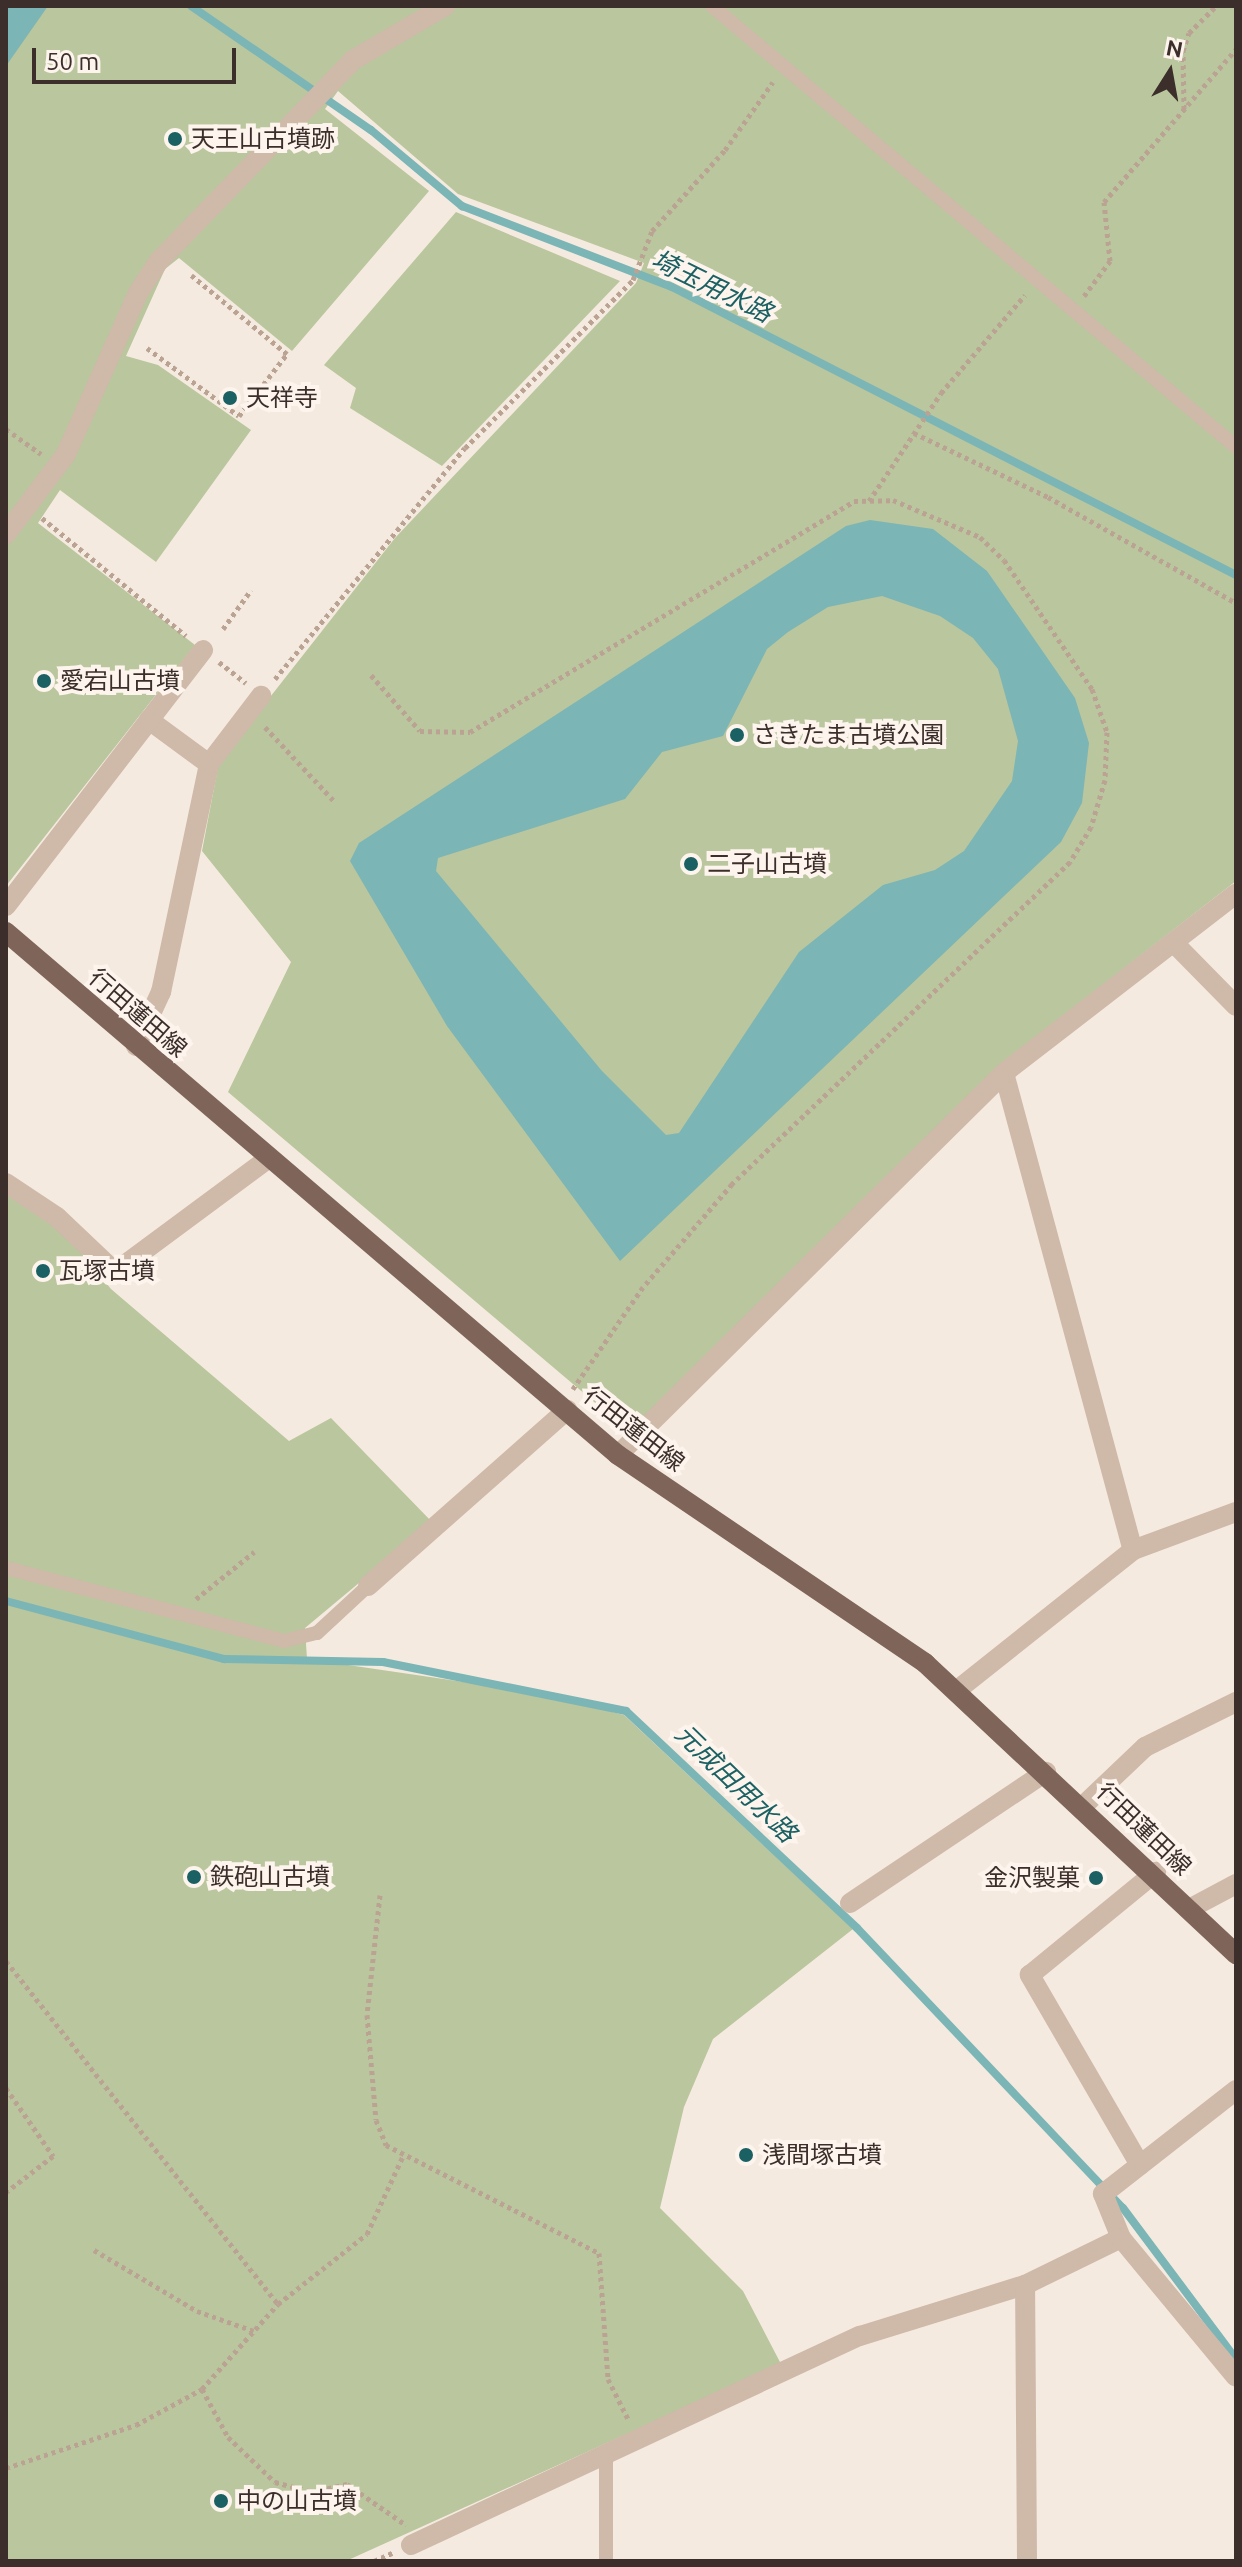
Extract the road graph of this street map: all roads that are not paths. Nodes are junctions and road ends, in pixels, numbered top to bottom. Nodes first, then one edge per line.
1 (445, 6) edge
2 (712, 6) edge
3 (1236, 447) edge
4 (6, 534) edge
5 (203, 650) road end
6 (255, 704) road end
7 (149, 720) junction
8 (209, 764) junction
9 (1236, 894) edge
10 (6, 906) edge
11 (6, 932) edge
12 (1175, 944) junction
13 (1236, 1006) edge
14 (136, 1046) junction
15 (1004, 1073) junction
16 (269, 1158) junction
17 (6, 1183) edge
18 (569, 1400) junction
19 (618, 1455) junction
20 (1236, 1512) edge
21 (1133, 1550) junction
22 (6, 1568) edge
23 (368, 1586) joint
24 (956, 1691) junction
25 (1236, 1702) edge
26 (1046, 1772) junction
27 (1083, 1806) junction
28 (1156, 1872) junction
29 (1236, 1884) edge
30 (850, 1903) dead end
31 (1189, 1909) junction
32 (1236, 1954) edge
33 (1236, 2090) edge
34 (1140, 2165) junction
35 (1121, 2238) junction
36 (1025, 2285) junction
37 (1236, 2377) edge
38 (606, 2455) junction
39 (411, 2545) dead end
40 (606, 2561) edge
41 (1027, 2561) edge

1 - 4 street
2 - 3 lane
5 - 7 street
6 - 8 street
7 - 8 street
7 - 10 street
8 - 14 street
9 - 12 street
11 - 14 main road, 行田蓮田線
12 - 13 street
12 - 15 street
14 - 16 main road, 行田蓮田線
15 - 19 street
15 - 21 street
16 - 17 street
16 - 18 main road, 行田蓮田線
18 - 19 main road, 行田蓮田線
18 - 23 street
19 - 24 main road, 行田蓮田線
20 - 21 street
21 - 24 street
22 - 23 lane
24 - 26 main road, 行田蓮田線
25 - 27 street
26 - 27 main road, 行田蓮田線
26 - 30 street
27 - 28 main road, 行田蓮田線
28 - 31 main road, 行田蓮田線
28 - 34 street
29 - 31 street
31 - 32 main road, 行田蓮田線
33 - 34 street
34 - 35 street
35 - 36 street
35 - 37 street
36 - 38 street
36 - 41 street
38 - 39 street
38 - 40 lane

